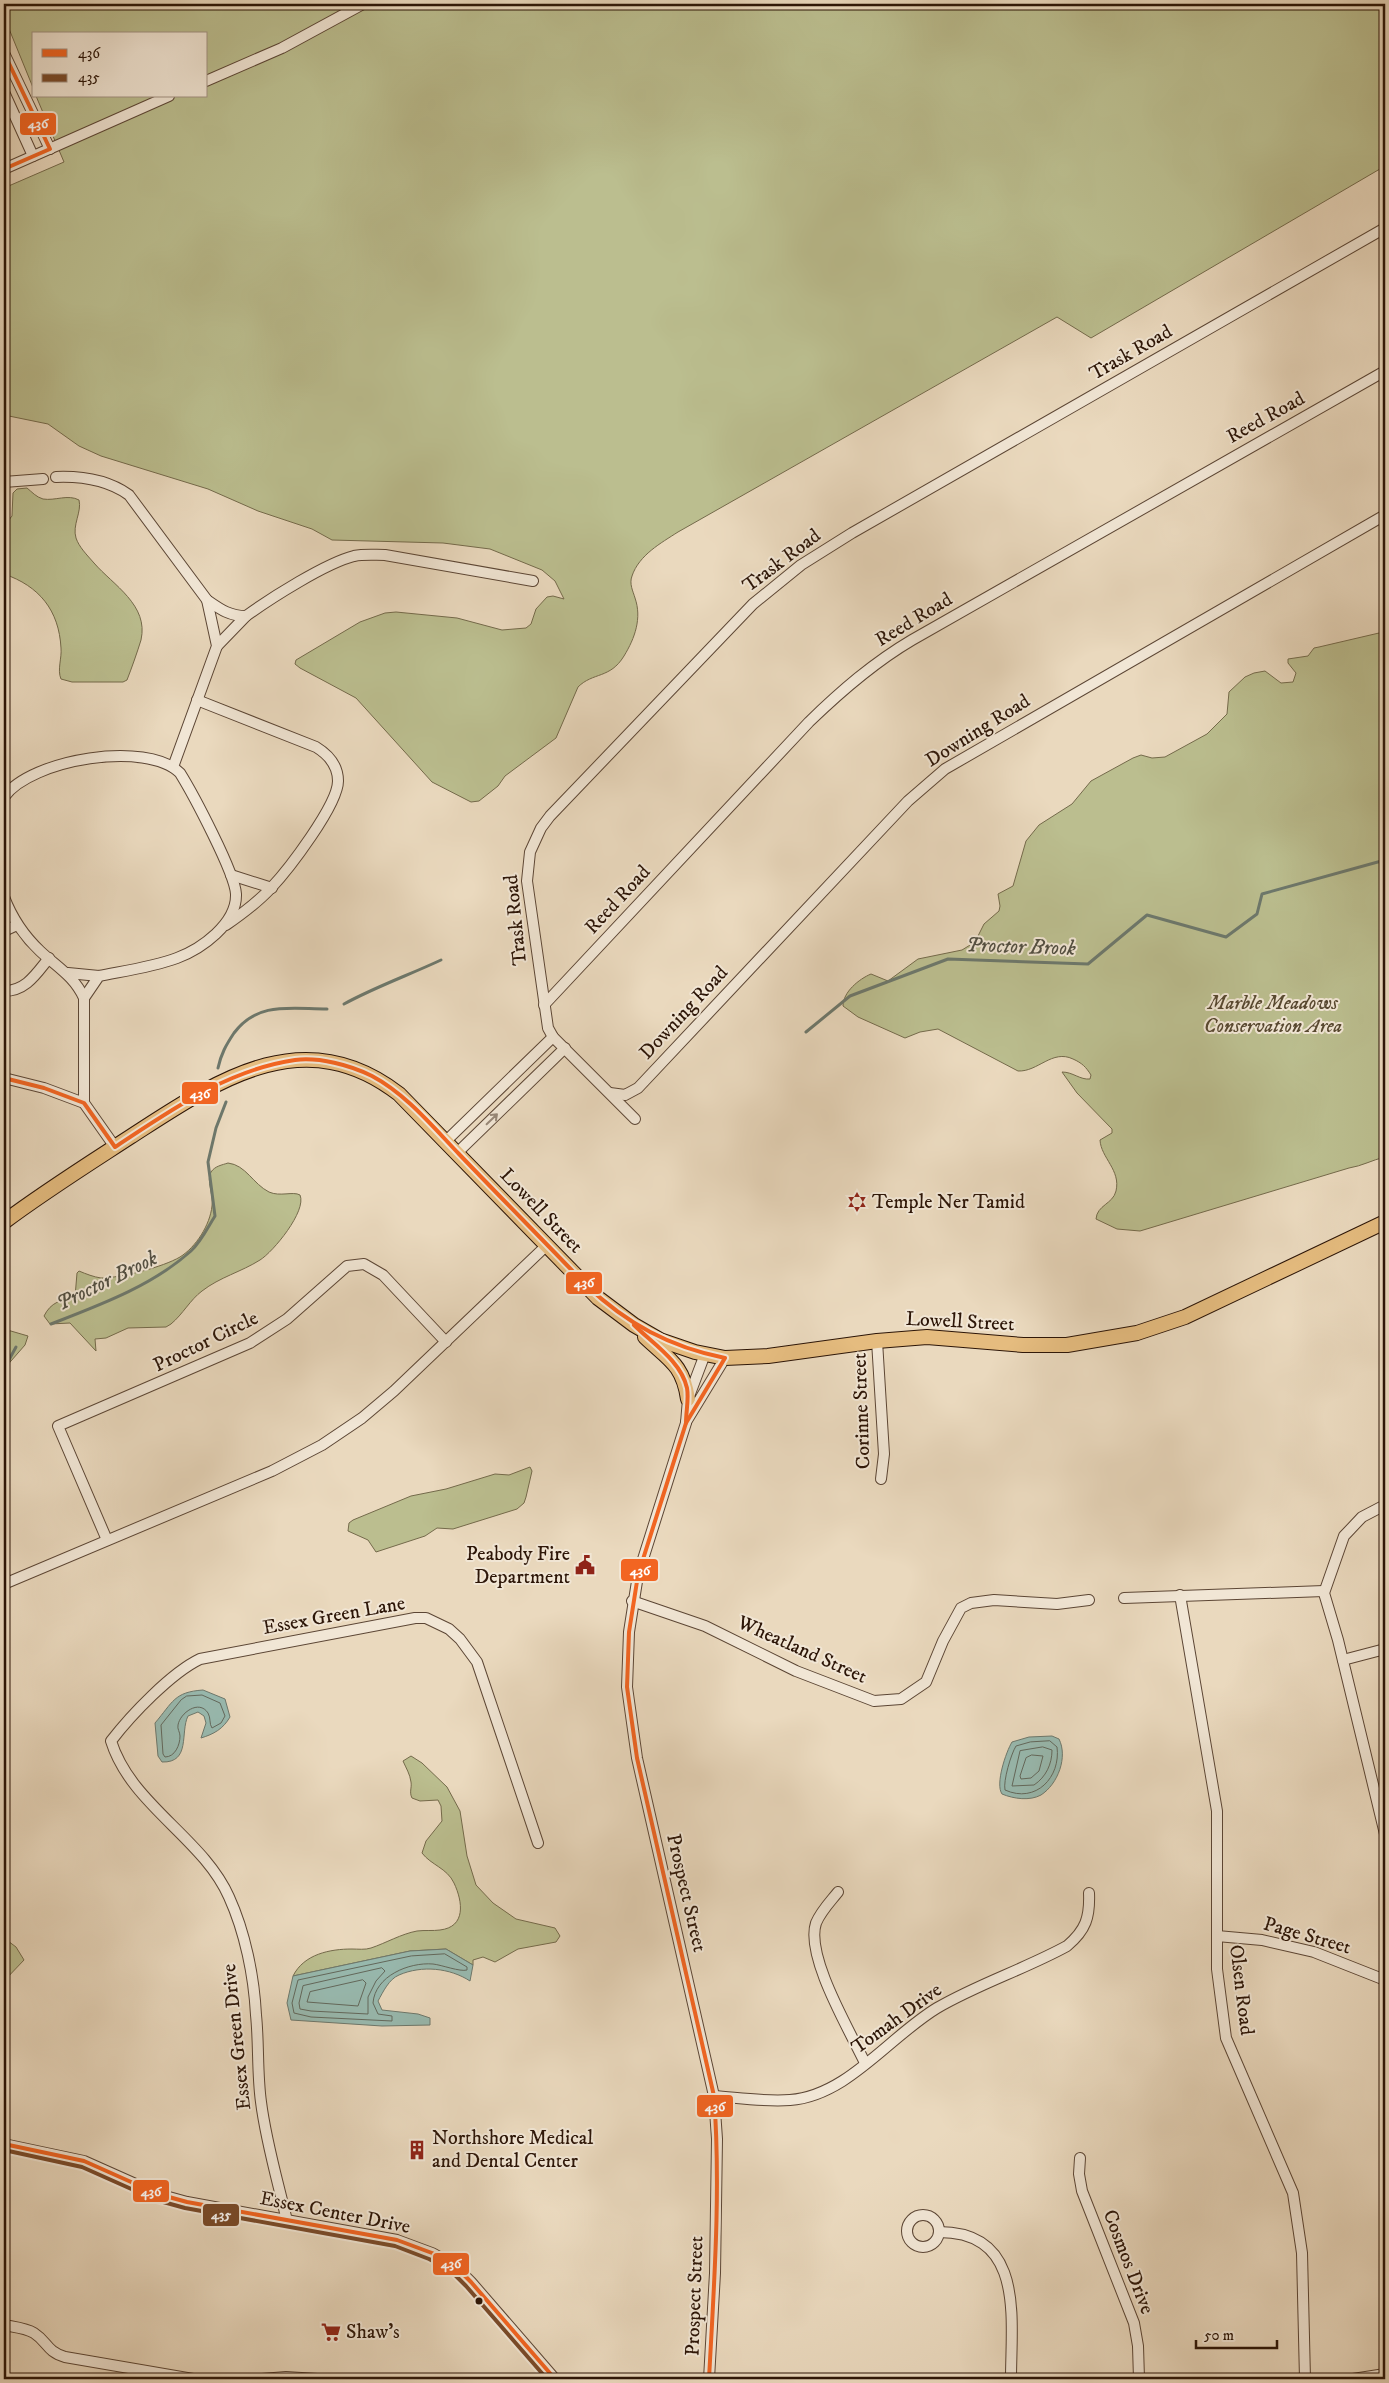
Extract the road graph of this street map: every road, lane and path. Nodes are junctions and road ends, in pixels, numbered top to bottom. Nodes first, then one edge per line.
1 (363, 4) edge
2 (4, 52) edge
3 (208, 80) edge
4 (4, 92) edge
5 (164, 98) edge
6 (50, 148) junction
7 (33, 156) junction
8 (4, 169) edge
9 (1385, 228) edge
10 (1385, 371) edge
11 (56, 477) dead end
12 (43, 479) dead end
13 (4, 482) edge
14 (1385, 515) edge
15 (533, 581) dead end
16 (207, 600) junction
17 (246, 616) junction
18 (217, 646) junction
19 (197, 700) junction
20 (173, 767) junction
21 (5, 791) edge
22 (231, 875) junction
23 (272, 888) junction
24 (4, 897) edge
25 (17, 925) junction
26 (4, 931) edge
27 (217, 932) junction
28 (49, 958) junction
29 (68, 973) junction
30 (99, 976) junction
31 (4, 991) edge
32 (84, 998) junction
33 (544, 1005) junction
34 (553, 1037) junction
35 (565, 1048) junction
36 (4, 1078) edge
37 (610, 1093) junction
38 (84, 1103) junction
39 (635, 1120) dead end
40 (446, 1141) junction
41 (115, 1146) junction
42 (457, 1153) junction
43 (4, 1222) edge
44 (1385, 1222) edge
45 (547, 1245) junction
46 (634, 1326) junction
47 (877, 1341) junction
48 (446, 1342) junction
49 (705, 1354) junction
50 (726, 1358) junction
51 (688, 1399) junction
52 (686, 1422) junction
53 (881, 1479) dead end
54 (1385, 1505) edge
55 (107, 1540) junction
56 (4, 1584) edge
57 (1324, 1592) junction
58 (1180, 1595) junction
59 (1124, 1598) dead end
60 (1089, 1600) dead end
61 (632, 1601) junction
62 (1385, 1649) edge
63 (1343, 1660) junction
64 (111, 1741) joint
65 (1385, 1834) edge
66 (538, 1843) dead end
67 (838, 1892) dead end
68 (1089, 1894) dead end
69 (1217, 1936) junction
70 (1385, 1980) edge
71 (865, 2063) junction
72 (714, 2096) junction
73 (4, 2144) edge
74 (1080, 2158) dead end
75 (287, 2221) junction
76 (939, 2232) dead end
77 (4, 2325) edge
78 (1385, 2374) edge
79 (193, 2379) edge
80 (262, 2379) edge
81 (317, 2379) edge
82 (555, 2379) edge
83 (709, 2379) edge
84 (1011, 2379) edge
85 (1139, 2379) edge
86 (1305, 2379) edge
87 (1353, 2379) edge

1 - 3 street
2 - 6 street
4 - 7 street
5 - 6 street
6 - 7 street
7 - 8 street
9 - 33 street, Trask Road
10 - 33 street, Reed Road
11 - 16 street
12 - 13 street
14 - 37 street, Downing Road
15 - 17 street
16 - 17 street
16 - 18 street
17 - 18 street
18 - 19 street
19 - 20 street
19 - 23 street
20 - 21 street
20 - 22 street
22 - 23 street
22 - 27 street
23 - 27 street
24 - 25 street
25 - 26 street
25 - 28 street
27 - 30 street
28 - 29 street
28 - 31 street
29 - 30 street
29 - 32 street
30 - 32 street
32 - 38 street
33 - 34 street, Trask Road
34 - 35 street, Trask Road
34 - 40 street
35 - 37 street, Trask Road
42 -> 35 street
36 - 38 street
37 - 39 street, Trask Road
38 - 41 street
40 - 41 main road, Lowell Street
40 - 42 main road, Lowell Street
41 - 43 main road, Lowell Street
42 - 45 main road, Lowell Street
44 - 47 main road, Lowell Street
45 - 46 main road, Lowell Street
45 - 48 street
46 - 49 main road, Lowell Street
46 - 51 main road
47 - 50 main road, Lowell Street
47 - 53 street, Corinne Street
48 - 55 street
48 - 55 street, Proctor Circle
49 - 50 main road, Lowell Street
49 - 51 street, Prospect Street
50 - 52 street, Prospect Street
51 - 52 street, Prospect Street
52 - 61 street, Prospect Street
54 - 57 street
55 - 56 street
57 - 58 street
57 - 63 street
58 - 59 street
58 - 69 street, Olsen Road
60 - 61 street, Wheatland Street
61 - 72 street, Prospect Street
62 - 63 street
63 - 65 street
64 - 66 street, Essex Green Lane
64 - 75 street, Essex Green Drive
67 - 71 street
68 - 71 street, Tomah Drive
69 - 70 street, Page Street
69 - 86 street, Olsen Road
71 - 72 street, Tomah Drive
72 - 83 street, Prospect Street
73 - 75 street, Essex Center Drive
74 - 85 street, Cosmos Drive
75 - 82 street, Essex Center Drive
76 - 84 street
77 - 79 street
78 - 87 street
80 - 81 street

